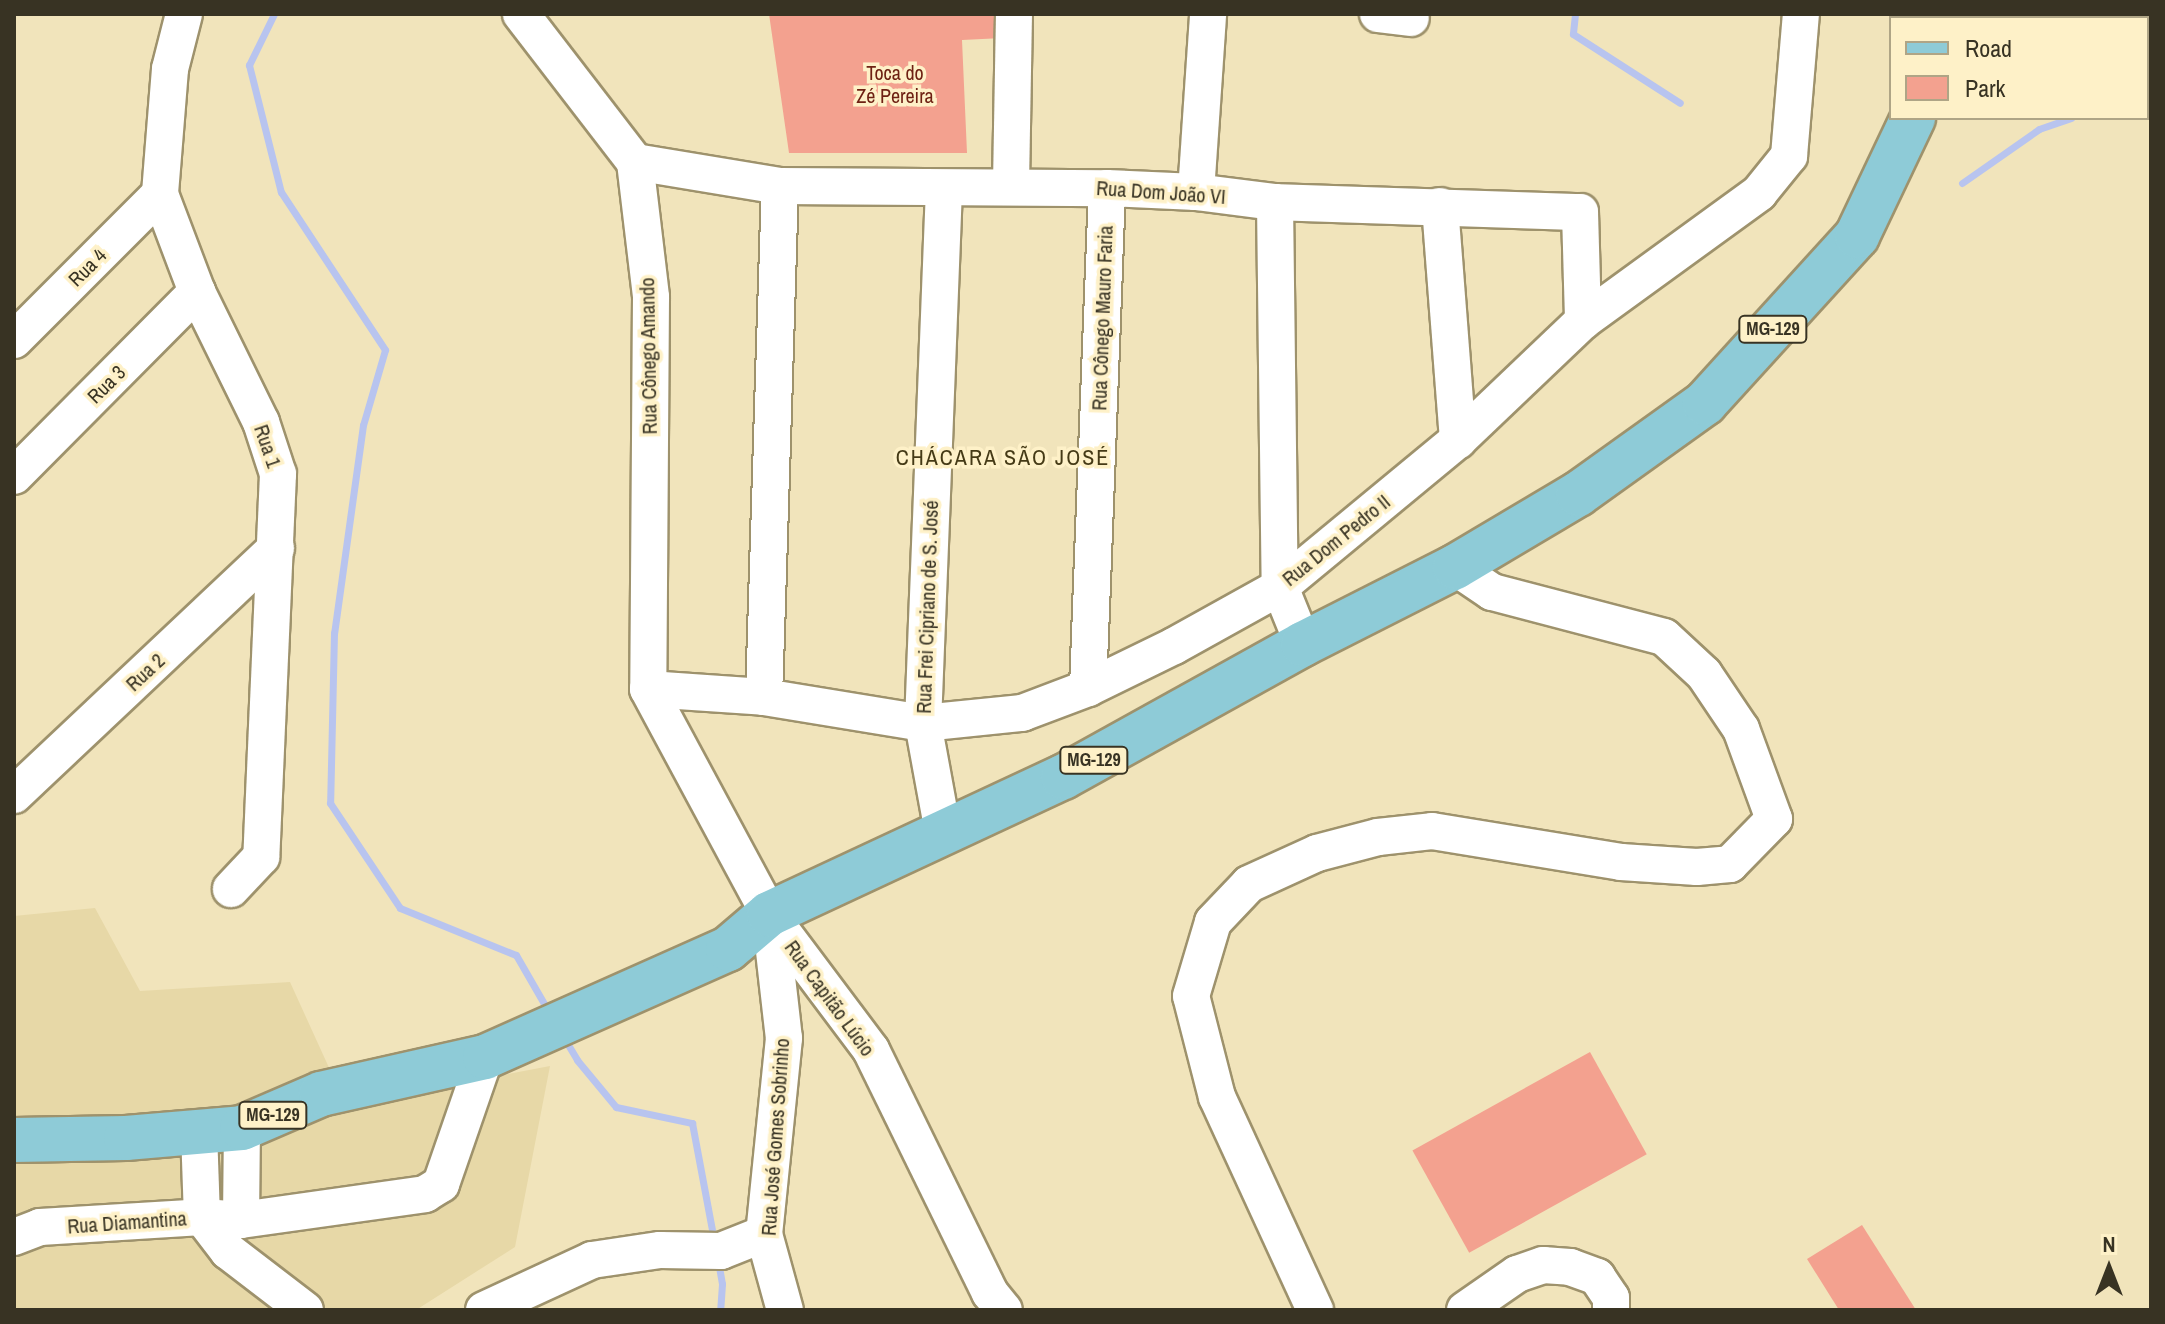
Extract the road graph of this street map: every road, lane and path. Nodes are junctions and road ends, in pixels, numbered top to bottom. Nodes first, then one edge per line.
1 (184, 14) edge
2 (521, 14) edge
3 (1014, 14) edge
4 (1208, 14) edge
5 (1801, 14) edge
6 (1912, 120) edge
7 (635, 162) junction
8 (1011, 185) junction
9 (780, 186) junction
10 (1107, 188) junction
11 (944, 189) junction
12 (1196, 192) junction
13 (160, 194) junction
14 (1275, 202) junction
15 (1440, 206) junction
16 (197, 292) junction
17 (1583, 321) junction
18 (14, 340) edge
19 (1458, 440) junction
20 (14, 476) edge
21 (276, 548) junction
22 (1455, 567) junction
23 (1280, 587) junction
24 (1303, 644) junction
25 (1088, 688) junction
26 (648, 689) junction
27 (764, 697) junction
28 (923, 723) junction
29 (14, 795) edge
30 (943, 832) junction
31 (231, 889) dead end
32 (769, 914) junction
33 (504, 1048) junction
34 (242, 1128) junction
35 (199, 1130) junction
36 (14, 1140) edge
37 (202, 1217) junction
38 (241, 1220) junction
39 (764, 1234) junction
40 (14, 1237) edge
41 (1509, 1300) edge
42 (305, 1310) edge
43 (484, 1310) edge
44 (785, 1310) edge
45 (1004, 1310) edge
46 (1315, 1310) edge
47 (1465, 1310) edge
48 (1611, 1310) edge

1 - 13 street, Rua 1
2 - 7 street
3 - 8 street
4 - 12 street
5 - 17 street, Rua Dom Pedro II
6 - 22 main road, MG-129
7 - 9 street, Rua Dom João VI
7 - 26 street, Rua Cônego Amando
8 - 10 street, Rua Dom João VI
8 - 11 street, Rua Dom João VI
9 - 11 street, Rua Dom João VI
9 - 27 street
10 - 12 street, Rua Dom João VI
10 - 25 street, Rua Cônego Mauro Faria
11 - 28 street, Rua Frei Cipriano de S. José
12 - 14 street, Rua Dom João VI
13 - 16 street, Rua 1
13 - 18 street, Rua 4
14 - 15 street, Rua Dom João VI
14 - 23 street
15 - 17 street, Rua Dom João VI
15 - 19 street
16 - 20 street, Rua 3
16 - 21 street, Rua 1
17 - 19 street, Rua Dom Pedro II
19 - 23 street, Rua Dom Pedro II
21 - 29 street, Rua 2
21 - 31 street, Rua 1
22 - 24 main road, MG-129
22 - 46 street
23 - 24 street
23 - 25 street, Rua Dom Pedro II
24 - 30 main road, MG-129
25 - 28 street, Rua Dom Pedro II
26 - 27 street, Rua Dom Pedro II
26 - 32 street, Rua Capitão Lúcio
27 - 28 street, Rua Dom Pedro II
28 - 30 street, Rua Frei Cipriano de S. José
30 - 32 main road, MG-129
32 - 33 main road, MG-129
32 - 39 street, Rua José Gomes Sobrinho
32 - 45 street, Rua Capitão Lúcio
33 - 34 main road, MG-129
33 - 38 street
34 - 35 main road, MG-129
34 - 38 street
35 - 36 main road, MG-129
35 - 37 street, Rua Diamantina
37 - 38 street
37 - 40 street, Rua Diamantina
37 - 42 street
39 - 43 street
39 - 44 street, Rua José Gomes Sobrinho
41 - 47 street
41 - 48 street

